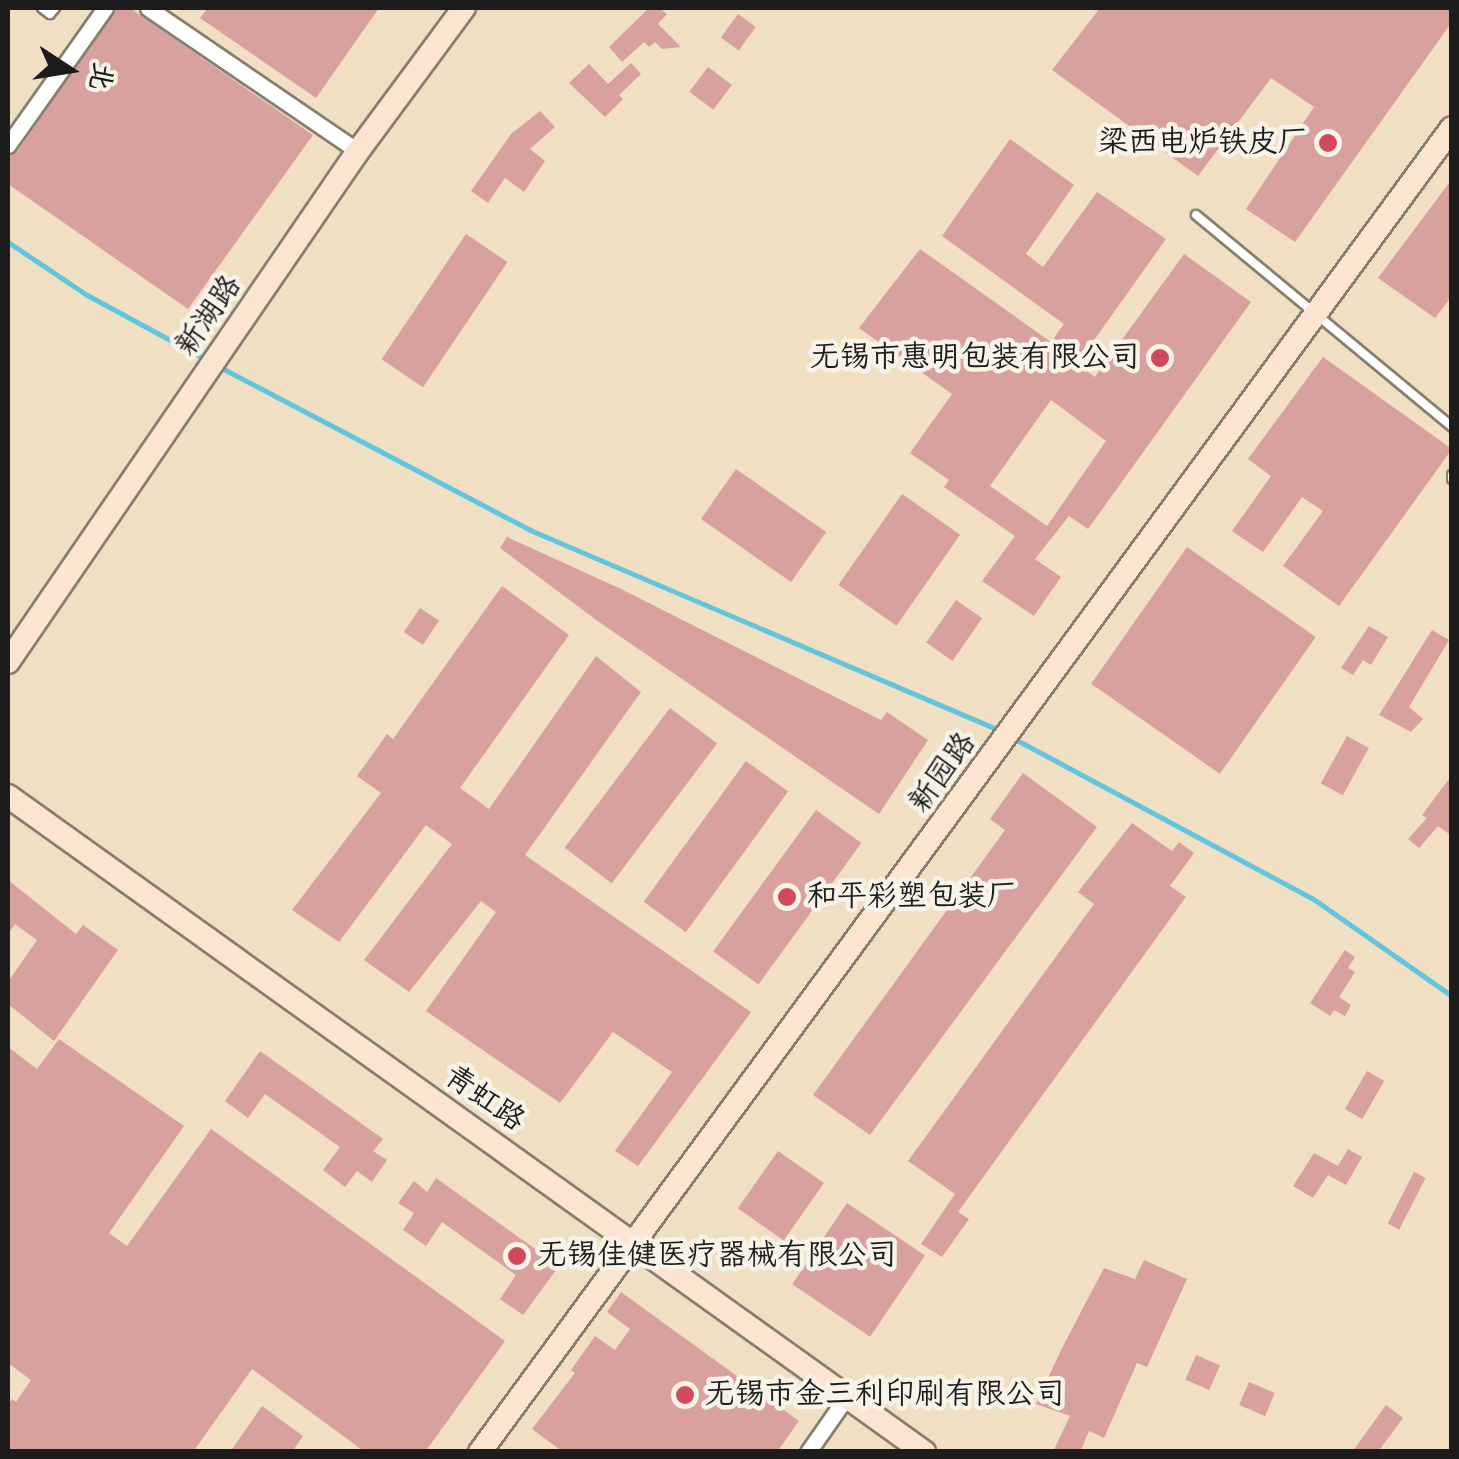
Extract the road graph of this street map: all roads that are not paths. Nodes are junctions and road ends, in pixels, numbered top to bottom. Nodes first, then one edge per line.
1 (42, 8) edge
2 (56, 8) edge
3 (105, 8) edge
4 (148, 8) edge
5 (464, 8) edge
6 (1452, 128) edge
7 (8, 145) edge
8 (358, 151) junction
9 (1196, 215) dead end
10 (1317, 317) junction
11 (1452, 427) edge
12 (8, 662) edge
13 (8, 796) edge
14 (634, 1243) junction
15 (847, 1396) junction
16 (480, 1452) edge
17 (808, 1452) edge
18 (924, 1452) edge

1 - 2 lane
3 - 7 street
4 - 8 street
5 - 8 street, 新湖路
6 - 10 street, 新园路
8 - 12 street, 新湖路
9 - 10 lane
10 - 11 lane
10 - 14 street, 新园路
13 - 14 street, 青虹路
14 - 15 street, 青虹路
14 - 16 street, 新园路
15 - 17 street
15 - 18 street, 青虹路

